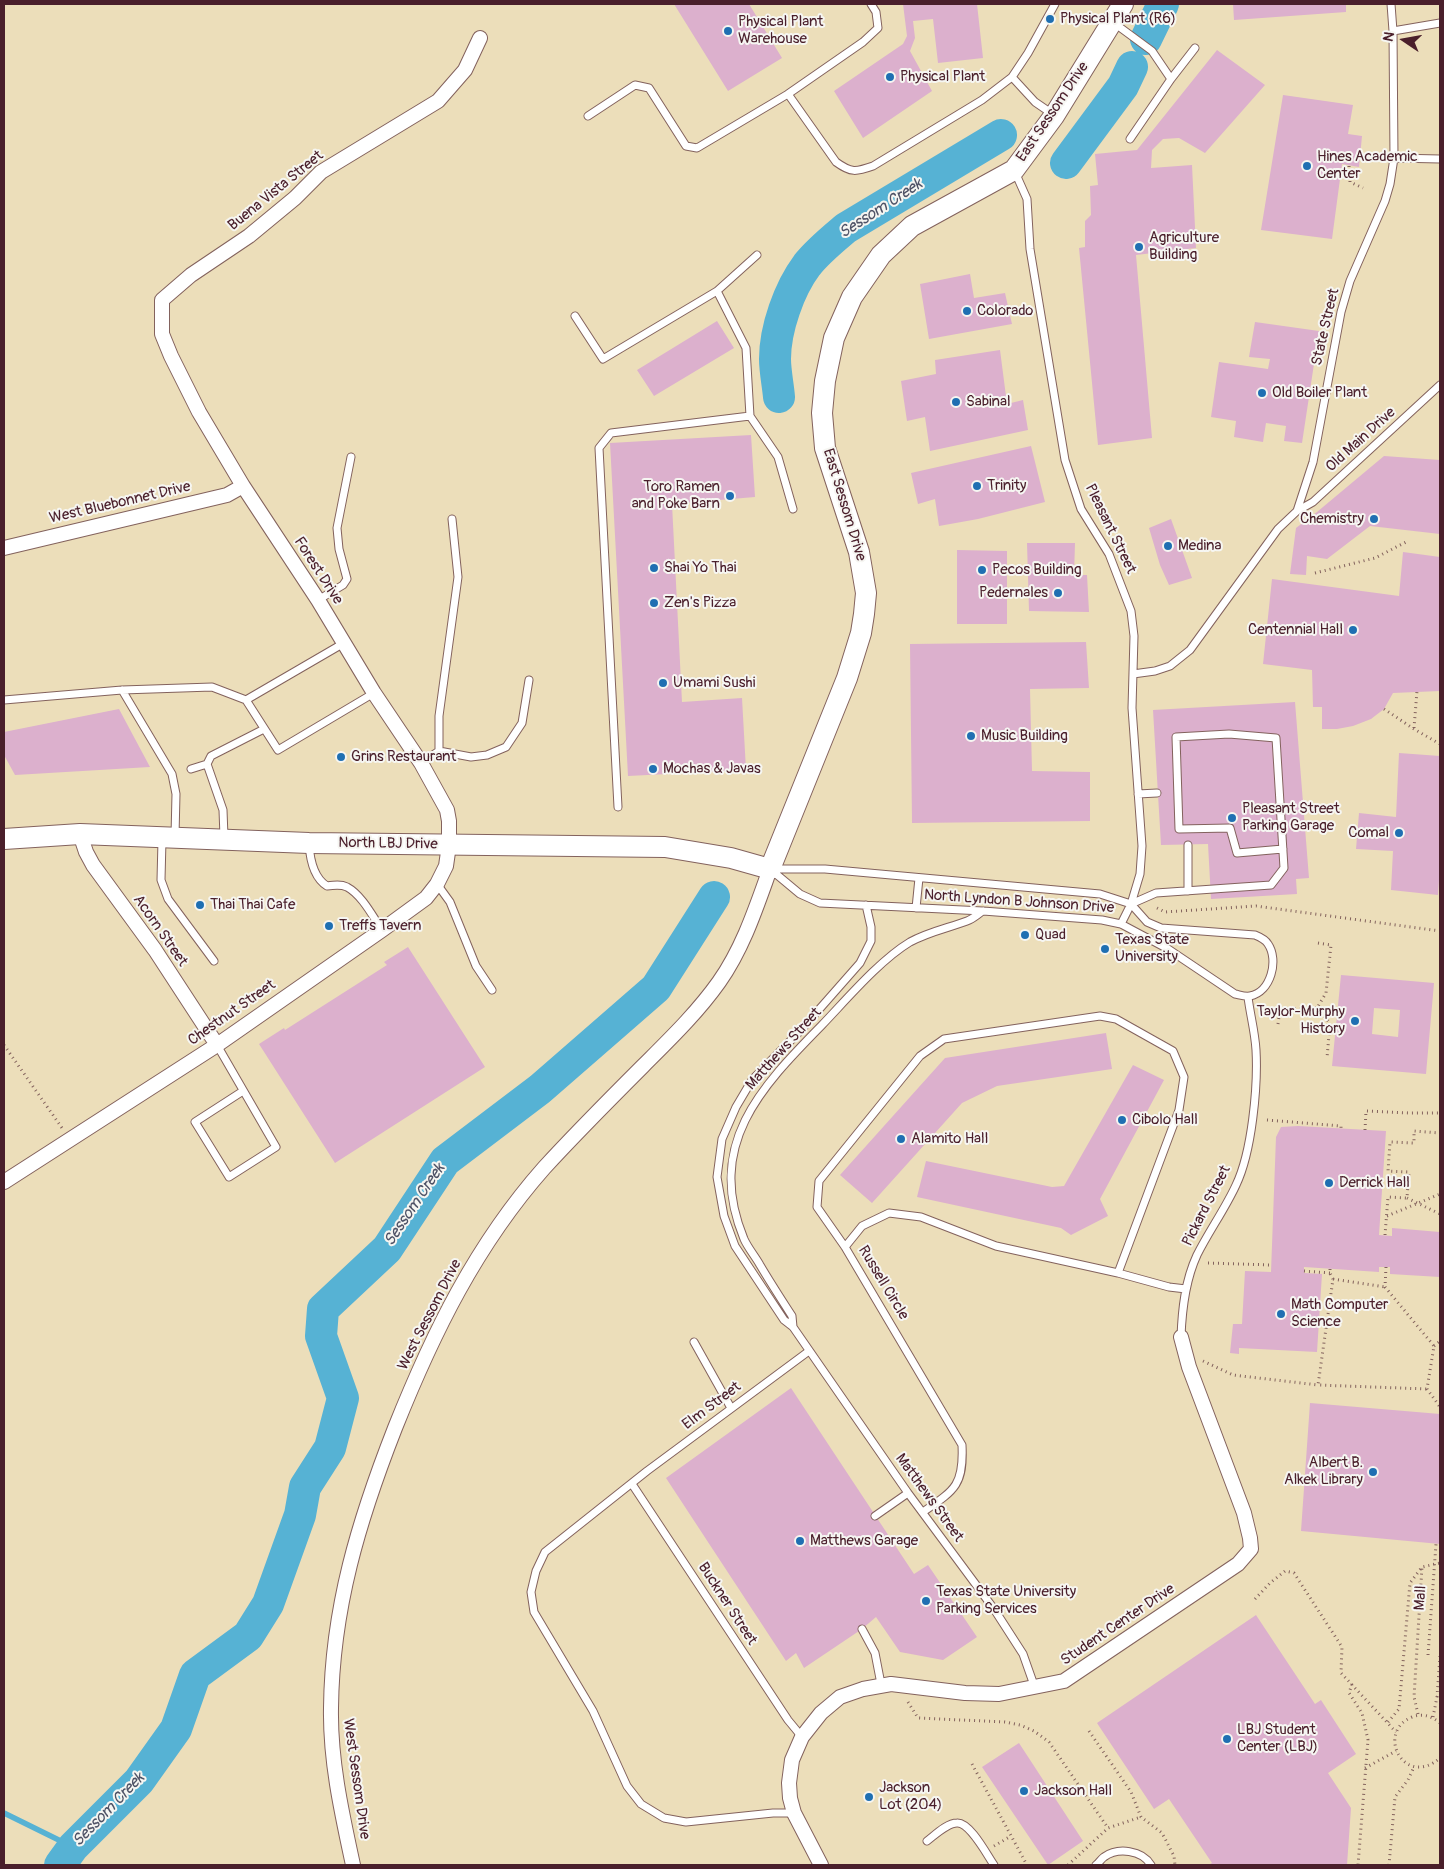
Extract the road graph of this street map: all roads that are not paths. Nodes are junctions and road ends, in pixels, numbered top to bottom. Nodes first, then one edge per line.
1 (872, 4) edge
2 (1055, 4) edge
3 (1122, 4) edge
4 (1393, 4) edge
5 (1112, 22) junction
6 (1440, 23) edge
7 (1393, 31) junction
8 (480, 38) dead end
9 (1196, 48) dead end
10 (1012, 76) junction
11 (1171, 79) junction
12 (788, 94) junction
13 (588, 116) dead end
14 (1054, 116) junction
15 (1130, 139) dead end
16 (1394, 158) junction
17 (1440, 158) edge
18 (1014, 170) junction
19 (758, 255) dead end
20 (717, 291) junction
21 (162, 314) joint
22 (575, 316) dead end
23 (1440, 385) edge
24 (750, 416) junction
25 (351, 457) dead end
26 (243, 486) junction
27 (793, 509) dead end
28 (1297, 510) junction
29 (452, 519) dead end
30 (4, 548) edge
31 (318, 600) junction
32 (344, 643) junction
33 (1133, 674) junction
34 (529, 680) dead end
35 (122, 690) junction
36 (374, 693) junction
37 (4, 700) edge
38 (246, 700) junction
39 (264, 729) junction
40 (439, 752) junction
41 (421, 763) junction
42 (207, 764) junction
43 (190, 770) dead end
44 (1157, 793) dead end
45 (1138, 794) junction
46 (618, 807) dead end
47 (80, 834) junction
48 (4, 838) edge
49 (168, 838) junction
50 (224, 839) junction
51 (309, 843) junction
52 (449, 845) junction
53 (1188, 845) dead end
54 (1282, 849) junction
55 (770, 869) junction
56 (919, 878) junction
57 (437, 884) junction
58 (1188, 891) junction
59 (1131, 904) junction
60 (866, 905) junction
61 (916, 908) junction
62 (983, 911) junction
63 (1121, 924) junction
64 (382, 930) junction
65 (214, 961) dead end
66 (492, 990) dead end
67 (1248, 997) junction
68 (217, 1044) junction
69 (243, 1091) junction
70 (4, 1182) edge
71 (845, 1247) junction
72 (1118, 1272) junction
73 (1186, 1289) junction
74 (793, 1327) junction
75 (1181, 1337) joint
76 (694, 1342) dead end
77 (809, 1352) junction
78 (731, 1408) junction
79 (632, 1484) junction
80 (908, 1493) junction
81 (923, 1512) junction
82 (875, 1516) dead end
83 (862, 1629) dead end
84 (881, 1684) junction
85 (1035, 1688) junction
86 (802, 1737) junction
87 (794, 1813) junction
88 (927, 1841) dead end
89 (354, 1865) edge
90 (821, 1865) edge
91 (994, 1865) edge
92 (1096, 1865) edge
93 (1151, 1865) edge

1 - 12 lane
2 - 10 lane
3 - 5 street, East Sessom Drive
4 - 7 lane, State Street
5 - 11 lane
5 - 14 street, East Sessom Drive
6 - 7 lane
7 - 16 lane, State Street
8 - 21 street, Buena Vista Street
9 - 11 lane
10 - 12 lane
10 - 14 lane
11 - 15 lane
12 - 13 lane
14 - 18 street, East Sessom Drive
16 - 17 lane
16 - 28 lane, State Street
18 - 33 lane, Pleasant Street
18 - 55 street, East Sessom Drive
19 - 20 lane
20 - 22 lane
20 - 24 lane
21 - 26 street, Forest Drive
23 - 28 lane, Old Main Drive
24 - 27 lane
24 - 46 lane
25 - 31 lane
26 - 30 street, West Bluebonnet Drive
26 - 31 street, Forest Drive
28 - 33 lane, State Street
29 - 40 lane
31 - 32 street, Forest Drive
32 - 36 street, Forest Drive
32 - 38 lane
33 - 45 lane, Pleasant Street
34 - 40 lane
35 - 37 lane
35 - 38 lane
35 - 49 lane
36 - 39 lane
36 - 41 street, Forest Drive
38 - 39 lane
39 - 42 lane
40 - 41 lane
41 - 52 street, Forest Drive
42 - 43 lane
42 - 50 lane
44 - 45 lane
45 - 59 lane, Pleasant Street
47 - 48 street, North LBJ Drive
47 - 49 street, North LBJ Drive
47 - 68 street, Acorn Street
49 - 50 street, North LBJ Drive
49 - 65 lane
50 - 51 street, North LBJ Drive
51 - 52 street, North LBJ Drive
51 - 64 lane
52 - 55 street, North LBJ Drive
52 - 57 street, Chestnut Street
53 - 58 lane
54 - 54 lane
54 - 58 lane
55 - 56 lane, North Lyndon B Johnson Drive
55 - 60 lane, North Lyndon B Johnson Drive
55 - 89 street, West Sessom Drive
56 - 59 lane, North Lyndon B Johnson Drive
56 - 61 lane
57 - 64 street, Chestnut Street
57 - 66 lane
58 - 59 lane
59 - 63 lane, Pleasant Street
59 - 67 lane, North Lyndon B Johnson Drive
60 - 61 lane, North Lyndon B Johnson Drive
60 - 74 lane, Matthews Street
61 - 62 lane, North Lyndon B Johnson Drive
62 - 63 lane, North Lyndon B Johnson Drive
62 - 74 lane, Matthews Street
63 - 67 lane, North Lyndon B Johnson Drive
64 - 68 street, Chestnut Street
67 - 73 lane, Pickard Street
68 - 69 lane
68 - 70 street, Chestnut Street
69 - 69 lane
71 - 72 lane, Russell Circle
71 - 72 lane
71 - 81 lane, Russell Circle
72 - 73 lane, Russell Circle
73 - 75 lane, Pickard Street
74 - 77 lane, Matthews Street
75 - 85 street, Student Center Drive
76 - 78 lane
77 - 78 lane, Elm Street
77 - 80 lane, Matthews Street
78 - 79 lane, Elm Street
79 - 86 lane, Buckner Street
79 - 87 lane, Elm Street
80 - 81 lane, Matthews Street
80 - 82 lane
81 - 85 lane, Matthews Street
83 - 84 lane
84 - 85 street, Student Center Drive
84 - 86 street, Student Center Drive
86 - 87 street, Student Center Drive
87 - 90 street, Student Center Drive
88 - 91 lane
92 - 93 lane

